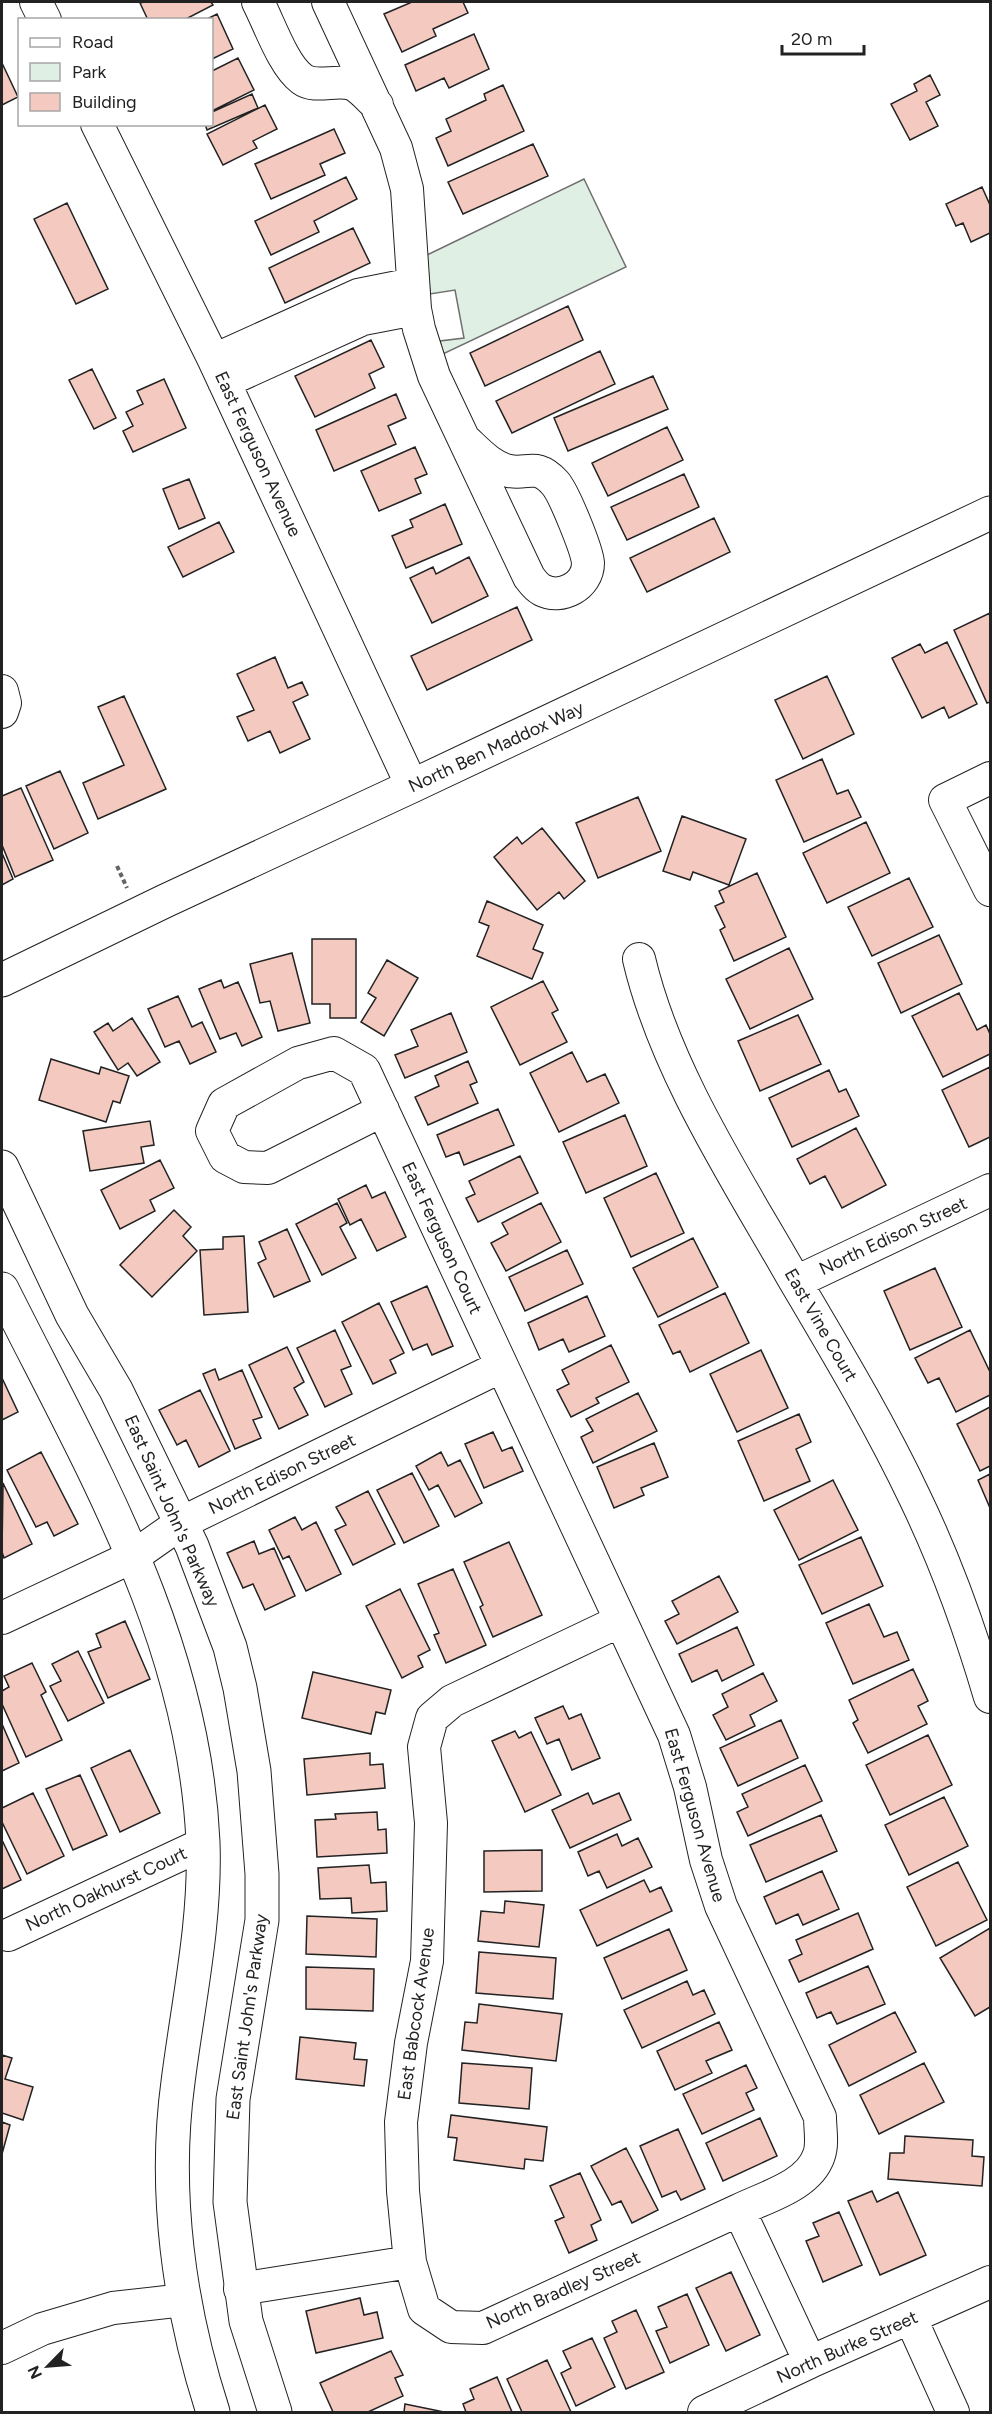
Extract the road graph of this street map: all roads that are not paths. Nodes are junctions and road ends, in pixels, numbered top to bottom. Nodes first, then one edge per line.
1 (36, 2) edge
2 (258, 2) edge
3 (328, 2) edge
4 (44, 18) edge
5 (378, 106) junction
6 (98, 126) edge
7 (414, 297) junction
8 (219, 371) junction
9 (465, 440) junction
10 (990, 513) edge
11 (2, 691) edge
12 (2, 712) edge
13 (990, 778) edge
14 (412, 786) junction
15 (990, 890) edge
16 (639, 959) dead end
17 (2, 980) edge
18 (383, 1110) junction
19 (2, 1167) edge
20 (990, 1190) edge
21 (796, 1282) junction
22 (2, 1289) edge
23 (502, 1366) junction
24 (181, 1523) junction
25 (134, 1556) junction
26 (2, 1618) edge
27 (620, 1621) junction
28 (990, 1697) edge
29 (203, 1844) junction
30 (8, 1935) dead end
31 (739, 2210) junction
32 (410, 2262) junction
33 (990, 2282) edge
34 (240, 2289) junction
35 (184, 2300) junction
36 (911, 2319) junction
37 (2, 2348) edge
38 (810, 2362) junction
39 (213, 2412) edge
40 (275, 2412) edge
41 (704, 2412) edge
42 (952, 2412) edge

1 - 4 street
2 - 5 street
3 - 5 street
5 - 7 street
6 - 8 street, East Ferguson Avenue
7 - 8 street
7 - 9 street
8 - 14 street, East Ferguson Avenue
9 - 9 street
10 - 14 main road, North Ben Maddox Way
11 - 12 street
13 - 15 street
14 - 17 main road, North Ben Maddox Way
16 - 21 street, East Vine Court
18 - 18 street, East Ferguson Court
18 - 23 street, East Ferguson Court
19 - 24 main road, East Saint John's Parkway
20 - 21 street, North Edison Street
21 - 28 street, East Vine Court
22 - 25 main road
23 - 24 street, North Edison Street
23 - 27 street, East Ferguson Avenue
24 - 25 street, North Edison Street
24 - 34 main road, East Saint John's Parkway
25 - 26 street, North Edison Street
25 - 29 main road
27 - 31 street, East Ferguson Avenue
27 - 32 street, East Babcock Avenue
29 - 30 street, North Oakhurst Court
29 - 35 main road
31 - 32 street, North Bradley Street
31 - 38 street
32 - 34 street
33 - 36 street, North Burke Street
34 - 40 main road, East Saint John's Parkway
35 - 37 street
35 - 39 main road
36 - 38 street, North Burke Street
36 - 42 street
38 - 41 street, North Burke Street

